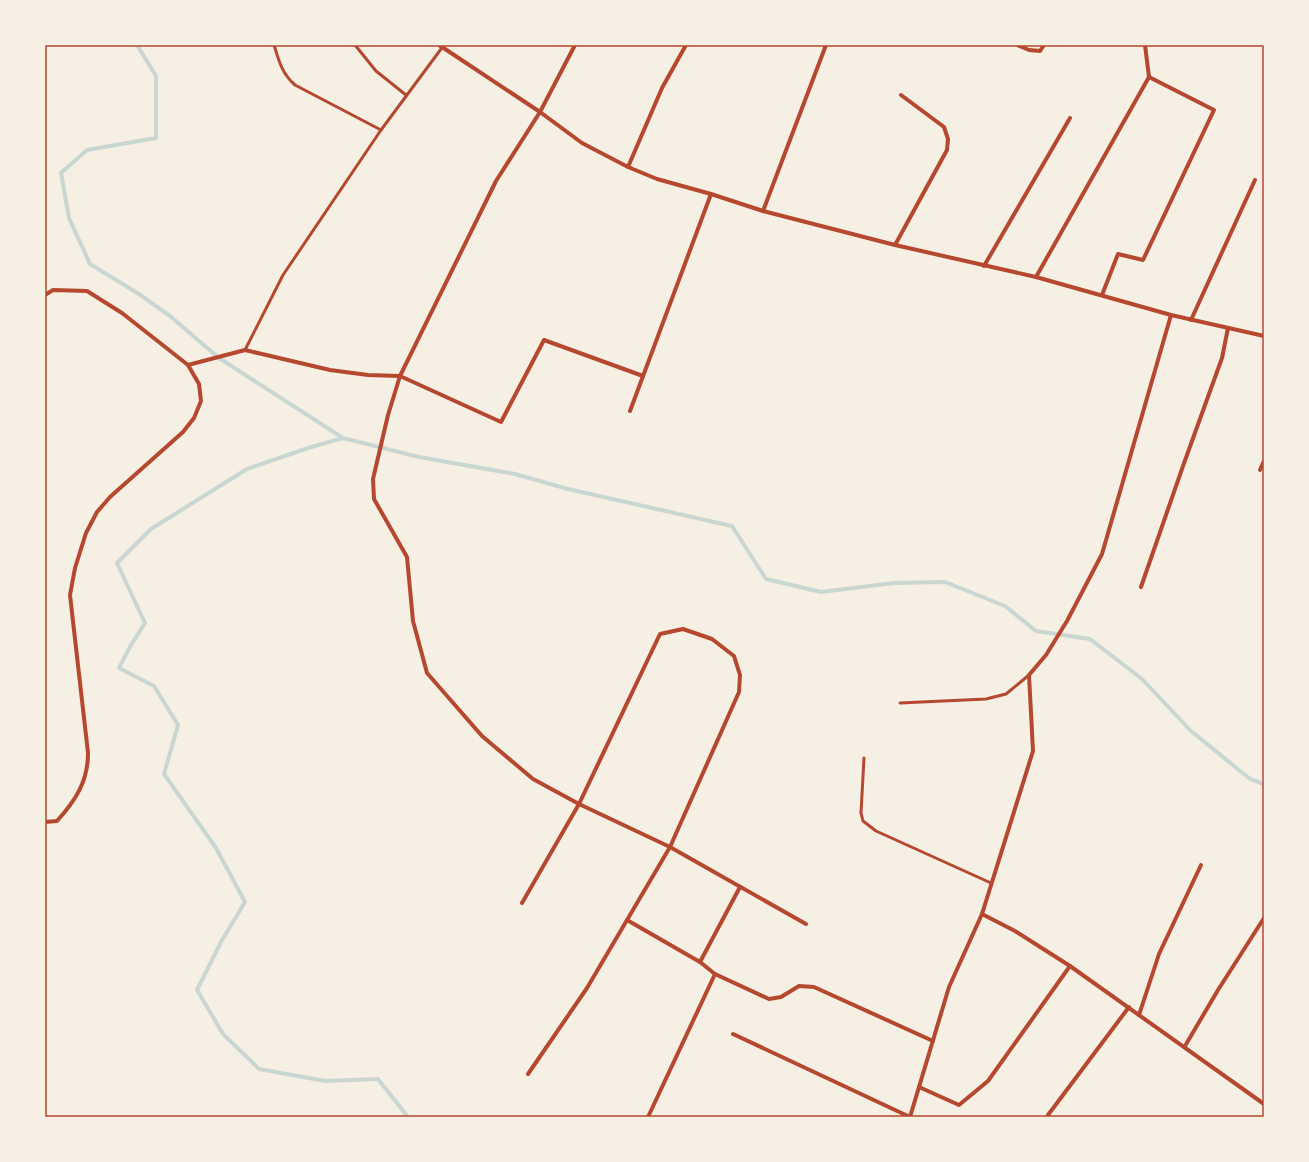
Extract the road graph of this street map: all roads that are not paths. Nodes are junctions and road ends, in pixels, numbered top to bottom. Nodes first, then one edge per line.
1 (274, 45) edge
2 (355, 45) edge
3 (575, 45) edge
4 (686, 45) edge
5 (826, 45) edge
6 (1017, 45) edge
7 (1044, 45) edge
8 (1144, 45) edge
9 (442, 46) edge
10 (1149, 77) junction
11 (406, 95) junction
12 (901, 95) dead end
13 (540, 112) junction
14 (1070, 118) dead end
15 (381, 130) junction
16 (628, 167) junction
17 (1255, 180) dead end
18 (711, 194) junction
19 (763, 211) junction
20 (895, 245) junction
21 (984, 266) junction
22 (1036, 277) junction
23 (45, 295) edge
24 (1102, 295) junction
25 (1170, 315) junction
26 (1191, 320) junction
27 (1228, 328) junction
28 (1264, 336) edge
29 (245, 350) junction
30 (188, 365) junction
31 (400, 376) junction
32 (643, 376) junction
33 (630, 411) dead end
34 (1264, 461) edge
35 (1260, 470) dead end
36 (1141, 587) dead end
37 (1029, 675) junction
38 (900, 703) dead end
39 (864, 758) dead end
40 (579, 804) junction
41 (45, 822) edge
42 (670, 847) junction
43 (1201, 865) dead end
44 (992, 883) junction
45 (740, 887) junction
46 (522, 902) dead end
47 (982, 914) junction
48 (1264, 918) edge
49 (627, 920) junction
50 (806, 924) dead end
51 (700, 962) junction
52 (1070, 966) junction
53 (715, 974) junction
54 (1129, 1007) junction
55 (1139, 1015) junction
56 (732, 1034) dead end
57 (933, 1041) junction
58 (1185, 1046) junction
59 (528, 1074) dead end
60 (919, 1087) junction
61 (1264, 1104) edge
62 (1048, 1115) dead end
63 (648, 1117) edge
64 (910, 1117) edge

1 - 15 lane
2 - 11 lane
3 - 13 street
4 - 16 street
5 - 19 street
6 - 7 street
8 - 10 street
9 - 11 lane
9 - 13 street
10 - 22 street
10 - 24 street
11 - 15 lane
12 - 20 street
13 - 16 street
13 - 31 street
14 - 21 street
15 - 29 lane
16 - 18 street
17 - 26 street
18 - 19 street
18 - 32 street
19 - 20 street
20 - 21 street
21 - 22 street
22 - 24 street
23 - 30 street
24 - 25 street
25 - 26 street
25 - 37 street
26 - 27 street
27 - 28 street
27 - 36 street
29 - 30 street
29 - 31 street
30 - 41 street
31 - 32 street
31 - 40 street
32 - 33 street
34 - 35 street
37 - 38 lane
37 - 44 street
39 - 44 lane
40 - 42 street
40 - 42 street
40 - 46 street
42 - 45 street
42 - 49 street
43 - 55 street
44 - 47 street
45 - 50 street
45 - 51 street
47 - 52 street
47 - 57 street
48 - 58 street
49 - 51 street
49 - 59 street
51 - 53 street
52 - 54 street
52 - 60 street
53 - 57 street
53 - 63 street
54 - 55 street
54 - 62 street
55 - 58 street
56 - 64 street
57 - 60 street
58 - 61 street
60 - 64 street

